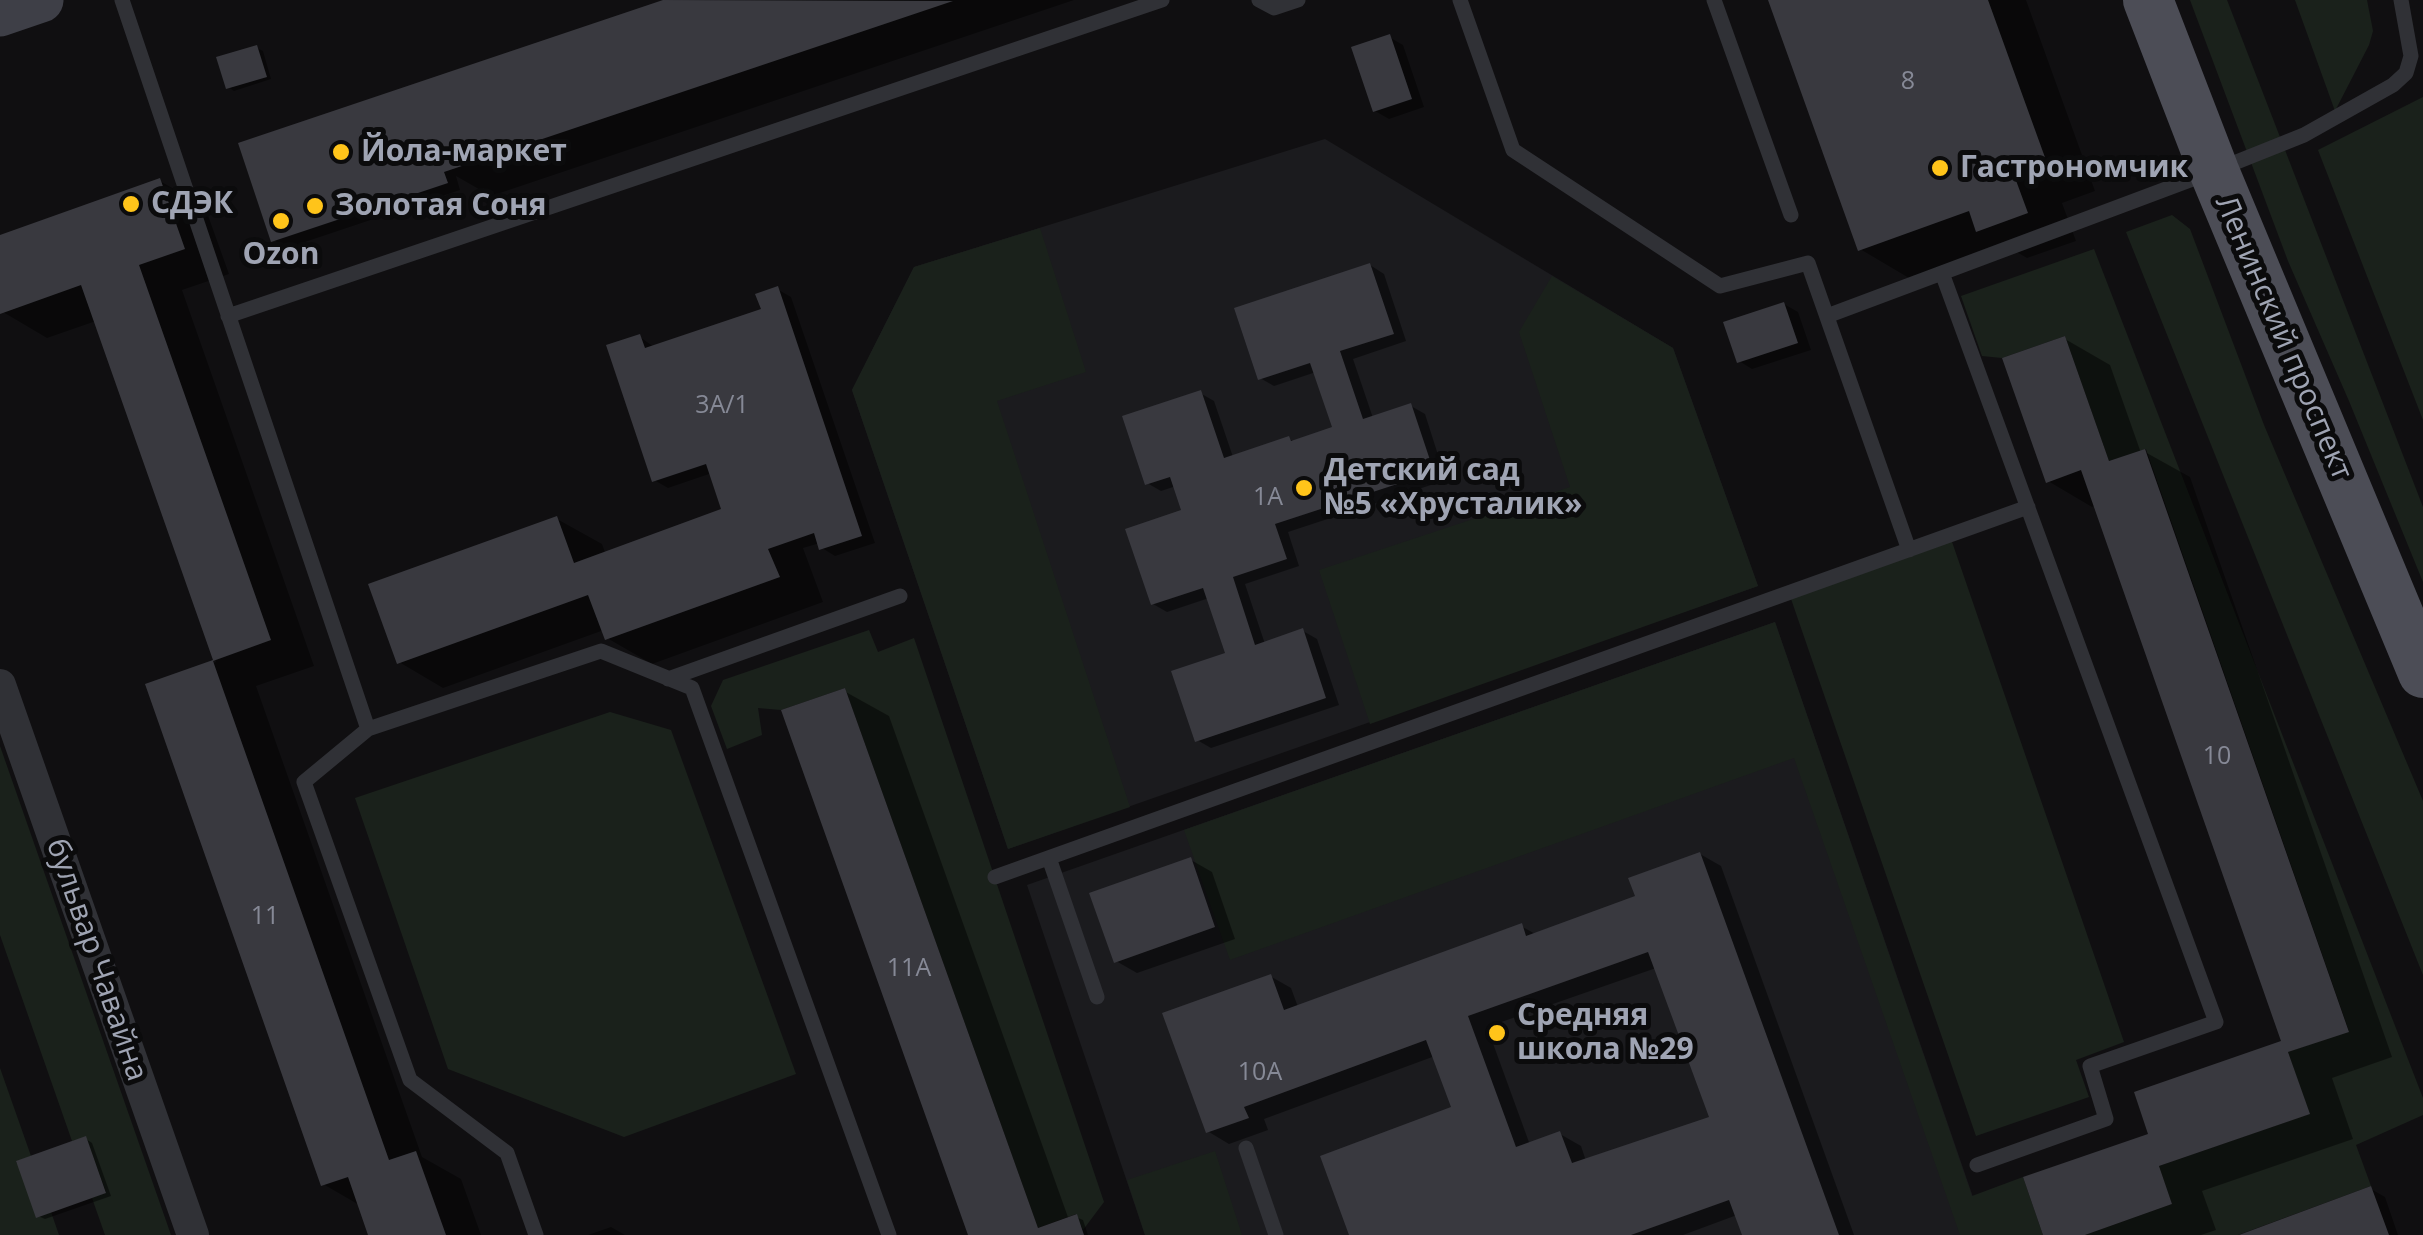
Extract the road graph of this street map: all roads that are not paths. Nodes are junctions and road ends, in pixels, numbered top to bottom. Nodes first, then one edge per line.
1 (41, 0) edge
2 (122, 0) edge
3 (1162, 0) edge
4 (1259, 0) edge
5 (1298, 0) edge
6 (1460, 0) edge
7 (1714, 0) edge
8 (2148, 0) edge
9 (2401, 0) edge
10 (0, 14) edge
11 (2214, 172) junction
12 (1791, 215) dead end
13 (1942, 273) junction
14 (228, 316) junction
15 (1827, 316) junction
16 (2028, 508) junction
17 (1909, 550) junction
18 (900, 596) dead end
19 (2423, 673) edge
20 (668, 679) junction
21 (0, 686) edge
22 (368, 730) junction
23 (1050, 858) junction
24 (996, 877) dead end
25 (1098, 998) dead end
26 (1246, 1148) dead end
27 (1977, 1165) dead end
28 (193, 1235) edge
29 (536, 1235) edge
30 (888, 1235) edge
31 (1276, 1235) edge

1 - 10 main road
2 - 14 lane
3 - 14 lane
4 - 5 lane
6 - 15 lane
7 - 12 lane
8 - 11 main road, Ленинский проспект
9 - 11 lane
11 - 13 lane
11 - 19 main road, Ленинский проспект
13 - 15 lane
13 - 16 lane
14 - 22 lane
15 - 17 lane
16 - 17 lane
16 - 27 lane
17 - 23 lane
18 - 20 lane
20 - 22 lane
20 - 30 lane
21 - 28 street, бульвар Чавайна
22 - 29 lane
23 - 24 lane
23 - 25 lane
26 - 31 lane

